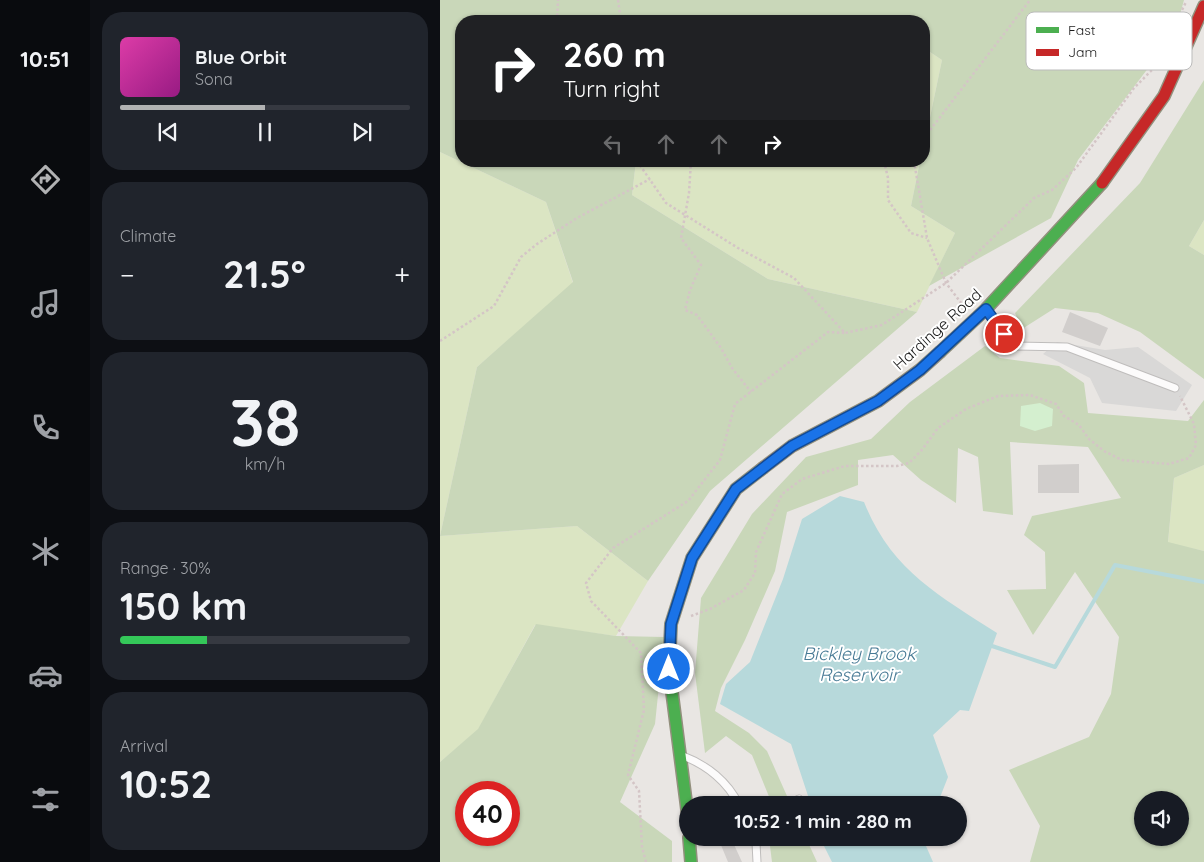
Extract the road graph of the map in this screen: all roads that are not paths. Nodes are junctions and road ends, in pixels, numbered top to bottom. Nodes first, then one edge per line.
1 (1204, 6) edge
2 (1192, 33) edge
3 (1176, 70) edge
4 (986, 309) junction
5 (1175, 388) road end
6 (680, 755) junction
7 (685, 796) edge
8 (735, 796) edge
9 (690, 846) edge
10 (756, 846) edge
11 (691, 862) edge
12 (757, 862) edge

1 - 2 street, Hardinge Road
3 - 4 street, Hardinge Road
4 - 5 lane
4 - 6 street, Hardinge Road
6 - 7 street, Hardinge Road
6 - 8 lane
9 - 11 street
10 - 12 lane

